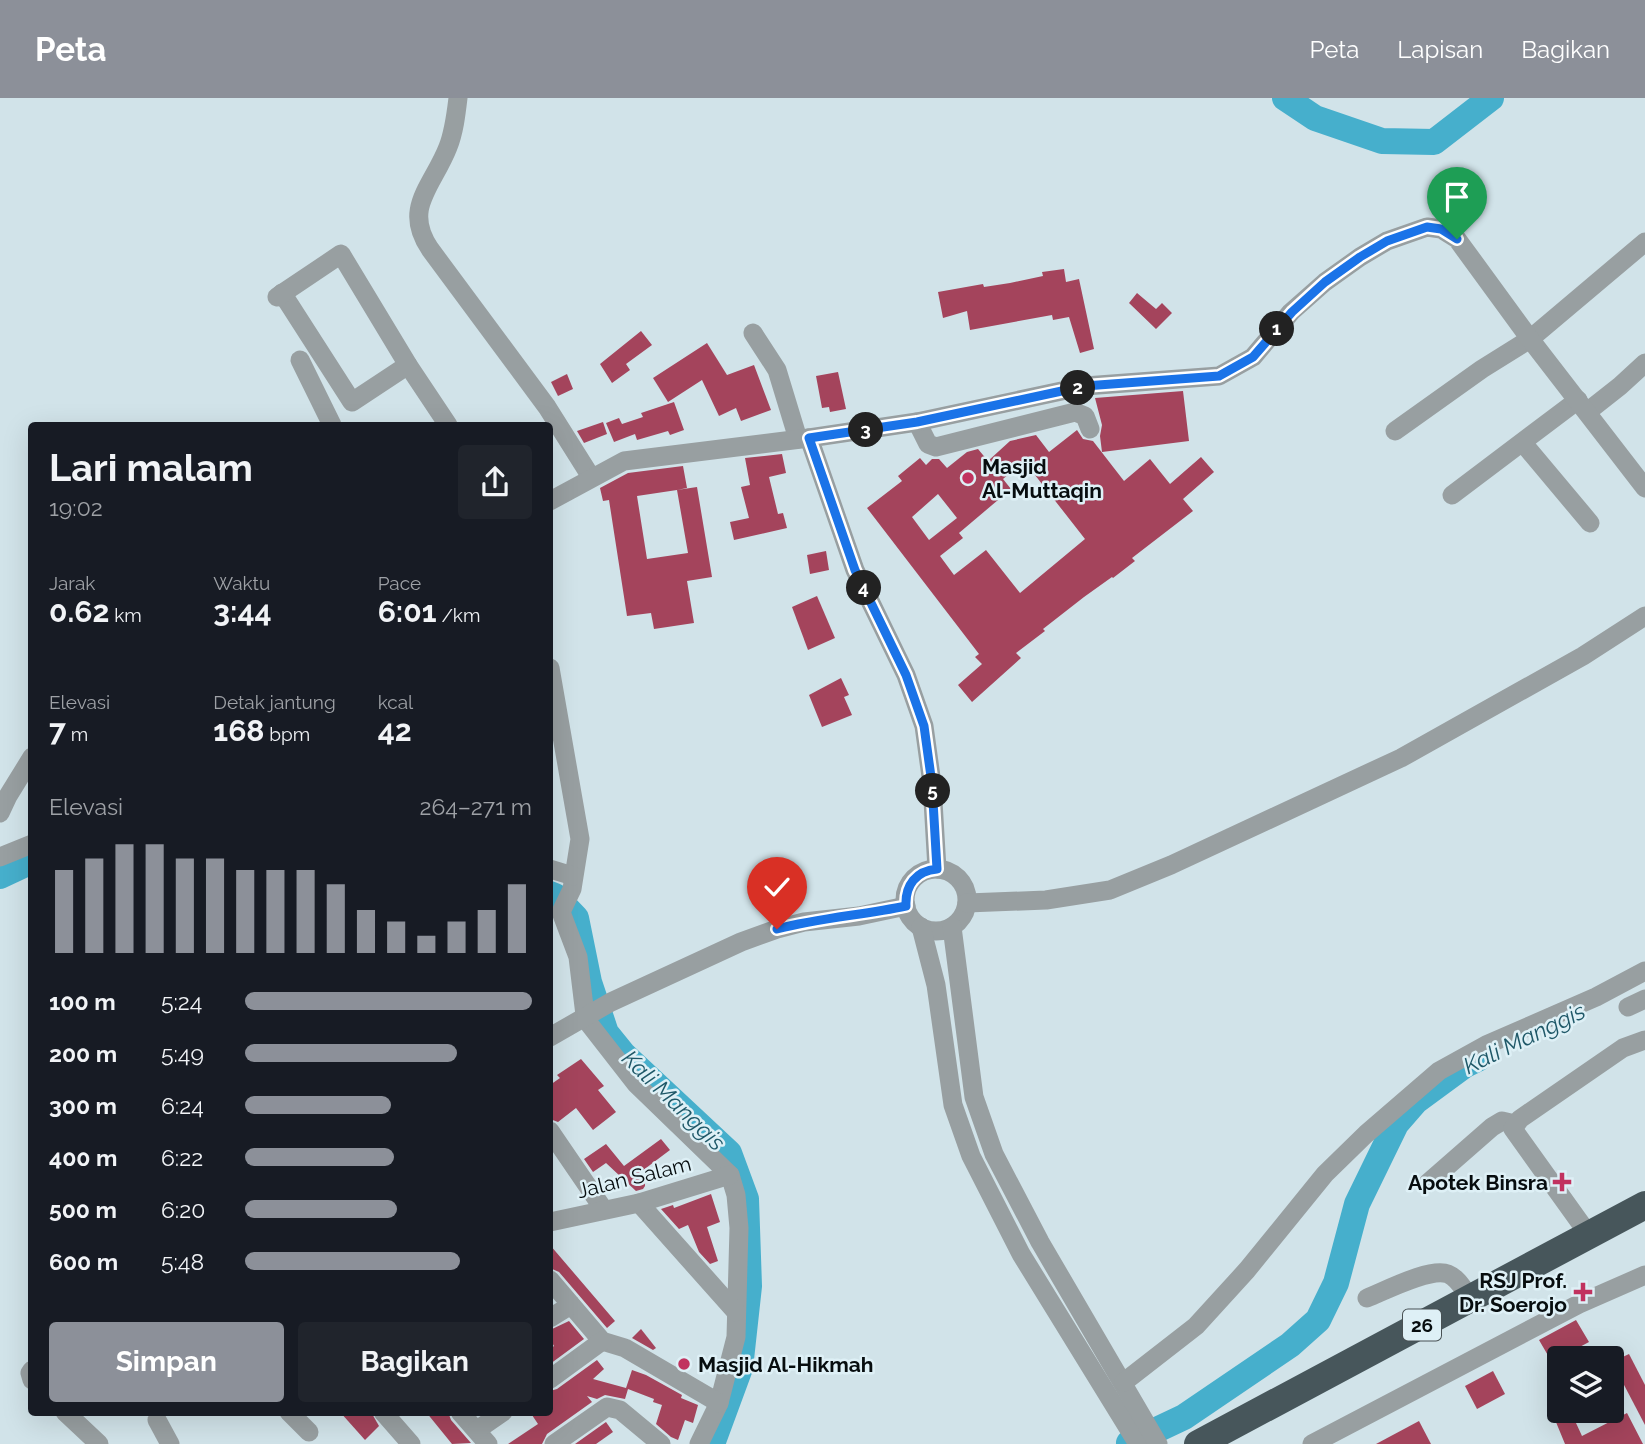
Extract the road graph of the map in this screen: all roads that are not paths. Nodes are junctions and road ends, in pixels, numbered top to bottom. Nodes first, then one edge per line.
1 (458, 98) edge
2 (1645, 242) edge
3 (753, 333) dead end
4 (1530, 339) junction
5 (300, 360) dead end
6 (1645, 363) edge
7 (408, 365) junction
8 (1583, 406) junction
9 (331, 422) edge
10 (446, 422) edge
11 (917, 422) junction
12 (1090, 429) dead end
13 (1395, 431) dead end
14 (803, 438) junction
15 (1523, 443) junction
16 (591, 477) junction
17 (1645, 488) edge
18 (1452, 495) dead end
19 (553, 499) edge
20 (1590, 523) dead end
21 (1645, 616) edge
22 (553, 685) edge
23 (28, 764) edge
24 (0, 813) edge
25 (28, 846) edge
26 (0, 857) edge
27 (937, 869) junction
28 (553, 871) edge
29 (573, 883) junction
30 (967, 903) junction
31 (906, 906) junction
32 (921, 927) junction
33 (952, 927) junction
34 (1645, 971) edge
35 (587, 1014) junction
36 (553, 1035) edge
37 (1645, 1040) edge
38 (1515, 1124) junction
39 (553, 1135) edge
40 (730, 1175) junction
41 (1428, 1183) dead end
42 (639, 1203) junction
43 (1645, 1205) edge
44 (604, 1210) junction
45 (553, 1221) edge
46 (1589, 1235) junction
47 (1645, 1275) edge
48 (553, 1284) edge
49 (1367, 1298) dead end
50 (1470, 1298) junction
51 (570, 1305) junction
52 (736, 1312) junction
53 (1081, 1313) junction
54 (553, 1316) edge
55 (1065, 1327) junction
56 (602, 1341) junction
57 (553, 1377) edge
58 (1124, 1382) junction
59 (719, 1403) junction
60 (69, 1416) edge
61 (293, 1416) edge
62 (386, 1416) edge
63 (463, 1416) edge
64 (500, 1416) edge
65 (1132, 1416) junction
66 (157, 1420) dead end
67 (309, 1432) dead end
68 (1338, 1438) edge
69 (481, 1439) edge
70 (1151, 1443) edge
71 (99, 1444) edge
72 (170, 1444) edge
73 (411, 1444) edge
74 (554, 1444) edge
75 (661, 1444) edge
76 (699, 1444) edge
77 (1198, 1444) edge
78 (1312, 1444) edge

1 - 16 street
2 - 4 street
3 - 14 street
4 - 8 street
4 - 11 street
4 - 13 street
5 - 9 street
6 - 8 street
7 - 7 street
7 - 10 street
8 - 15 street
8 - 17 street
11 - 12 street
11 - 14 street
14 - 16 street
14 - 27 street
15 - 18 street
15 - 20 street
16 - 19 street
21 - 30 street
22 - 29 street
23 - 24 street
25 - 26 street
27 - 30 street
27 - 31 street
28 - 29 street
29 - 35 street
30 - 33 street
31 - 32 street
31 - 35 street
32 - 33 street
32 - 55 street
33 - 53 street
34 - 58 street
35 - 36 street
35 - 40 street
37 - 38 street
38 - 41 street
38 - 46 street
39 - 44 street
40 - 42 street, Jalan Salam
40 - 52 street
42 - 44 street, Jalan Salam
42 - 52 street
43 - 46 highway, 26
44 - 45 street, Jalan Salam
46 - 50 highway, 26
47 - 68 street
48 - 51 street
49 - 50 street
50 - 77 highway, 26
51 - 54 street
51 - 56 street
52 - 59 street
53 - 55 street
53 - 58 street
55 - 65 street
56 - 57 street
56 - 59 street
58 - 65 street
59 - 76 street
60 - 71 street
61 - 67 street
62 - 73 street
63 - 69 street
64 - 69 street
65 - 70 street
66 - 72 street
68 - 78 street
74 - 75 street

